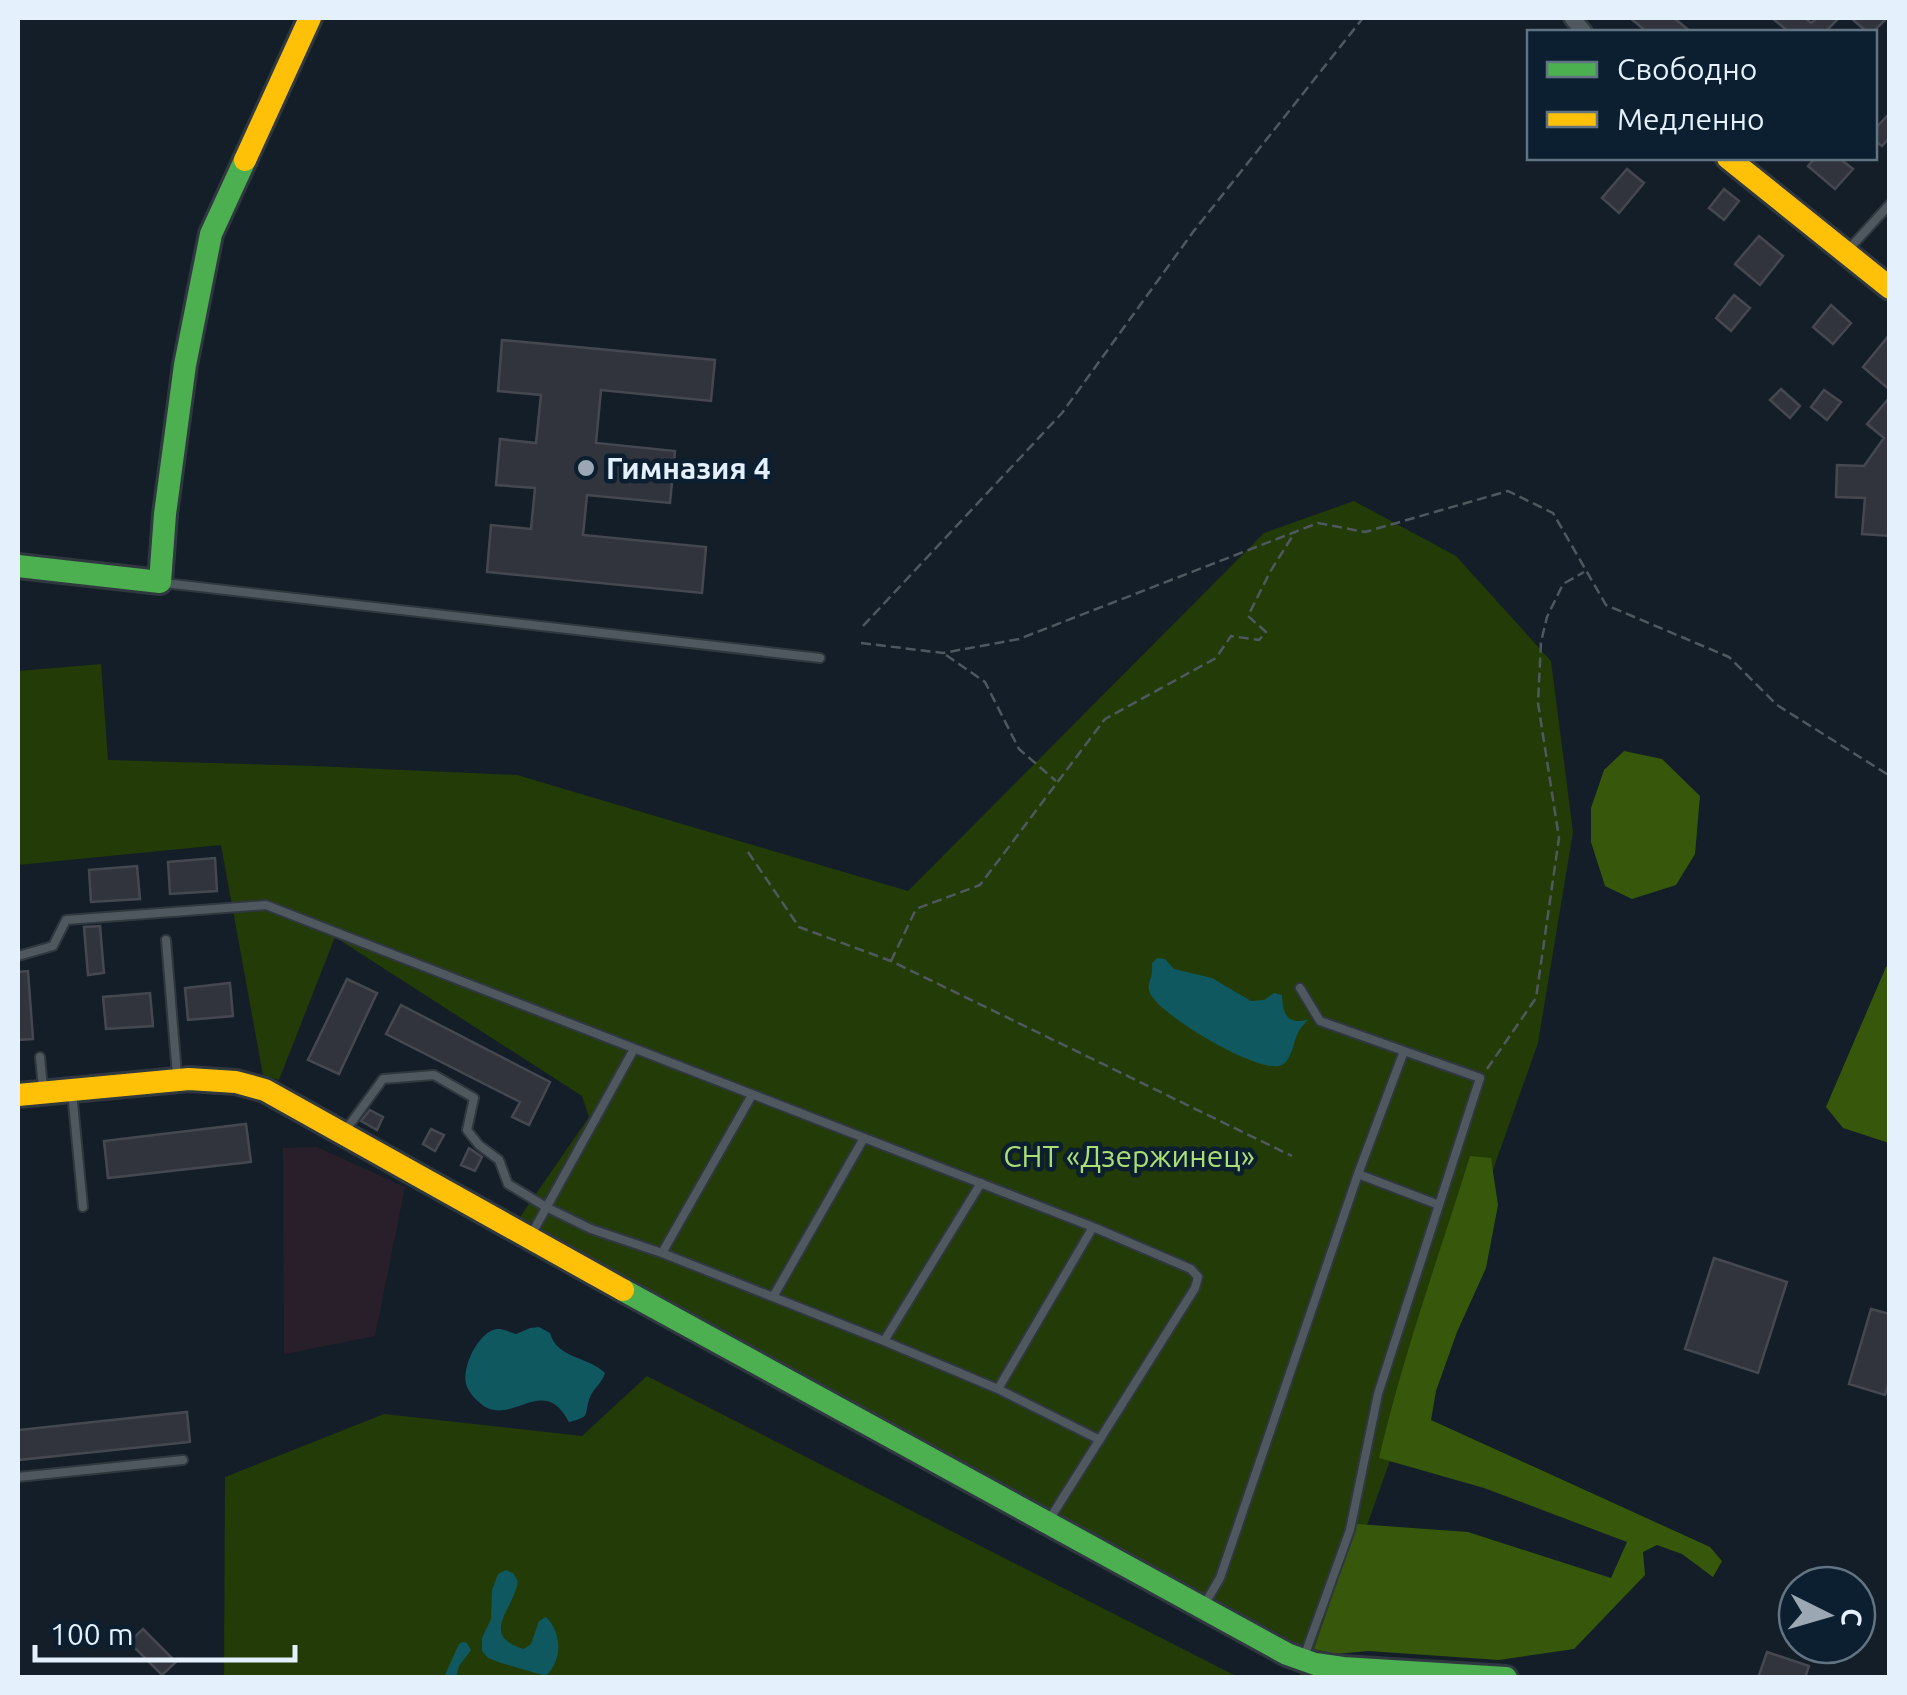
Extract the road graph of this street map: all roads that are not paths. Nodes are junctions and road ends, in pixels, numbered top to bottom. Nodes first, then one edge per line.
1 (310, 18) edge
2 (1730, 160) edge
3 (1890, 204) edge
4 (1846, 253) junction
5 (1890, 288) edge
6 (18, 566) edge
7 (160, 582) junction
8 (820, 658) dead end
9 (166, 940) dead end
10 (18, 956) edge
11 (1300, 988) dead end
12 (634, 1049) junction
13 (1404, 1051) junction
14 (40, 1057) dead end
15 (178, 1080) junction
16 (72, 1090) junction
17 (44, 1093) junction
18 (752, 1094) junction
19 (18, 1095) edge
20 (342, 1134) junction
21 (864, 1138) junction
22 (1358, 1174) junction
23 (981, 1183) junction
24 (1439, 1205) junction
25 (83, 1207) dead end
26 (546, 1207) junction
27 (1093, 1226) junction
28 (529, 1239) junction
29 (662, 1253) junction
30 (773, 1297) junction
31 (884, 1341) junction
32 (998, 1389) junction
33 (1100, 1440) junction
34 (183, 1460) dead end
35 (18, 1476) edge
36 (1047, 1524) junction
37 (1202, 1609) junction
38 (1302, 1661) junction
39 (1506, 1678) edge

1 - 7 street
2 - 4 street
3 - 4 lane
4 - 5 street
6 - 7 street
7 - 8 lane
9 - 15 lane
10 - 12 lane
11 - 13 lane
12 - 18 lane
12 - 26 lane
13 - 22 lane
13 - 24 lane
14 - 17 lane
15 - 16 street
15 - 20 street
16 - 17 street
16 - 25 lane
17 - 19 street
18 - 21 lane
18 - 29 lane
20 - 26 lane
20 - 28 street
21 - 23 lane
21 - 30 lane
22 - 24 lane
22 - 37 lane
23 - 27 lane
23 - 31 lane
24 - 38 lane
26 - 28 lane
26 - 29 lane
27 - 32 lane
27 - 33 lane
28 - 36 street
29 - 30 lane
30 - 31 lane
31 - 32 lane
32 - 33 lane
33 - 36 lane
34 - 35 lane
36 - 37 street
37 - 38 street
38 - 39 street

